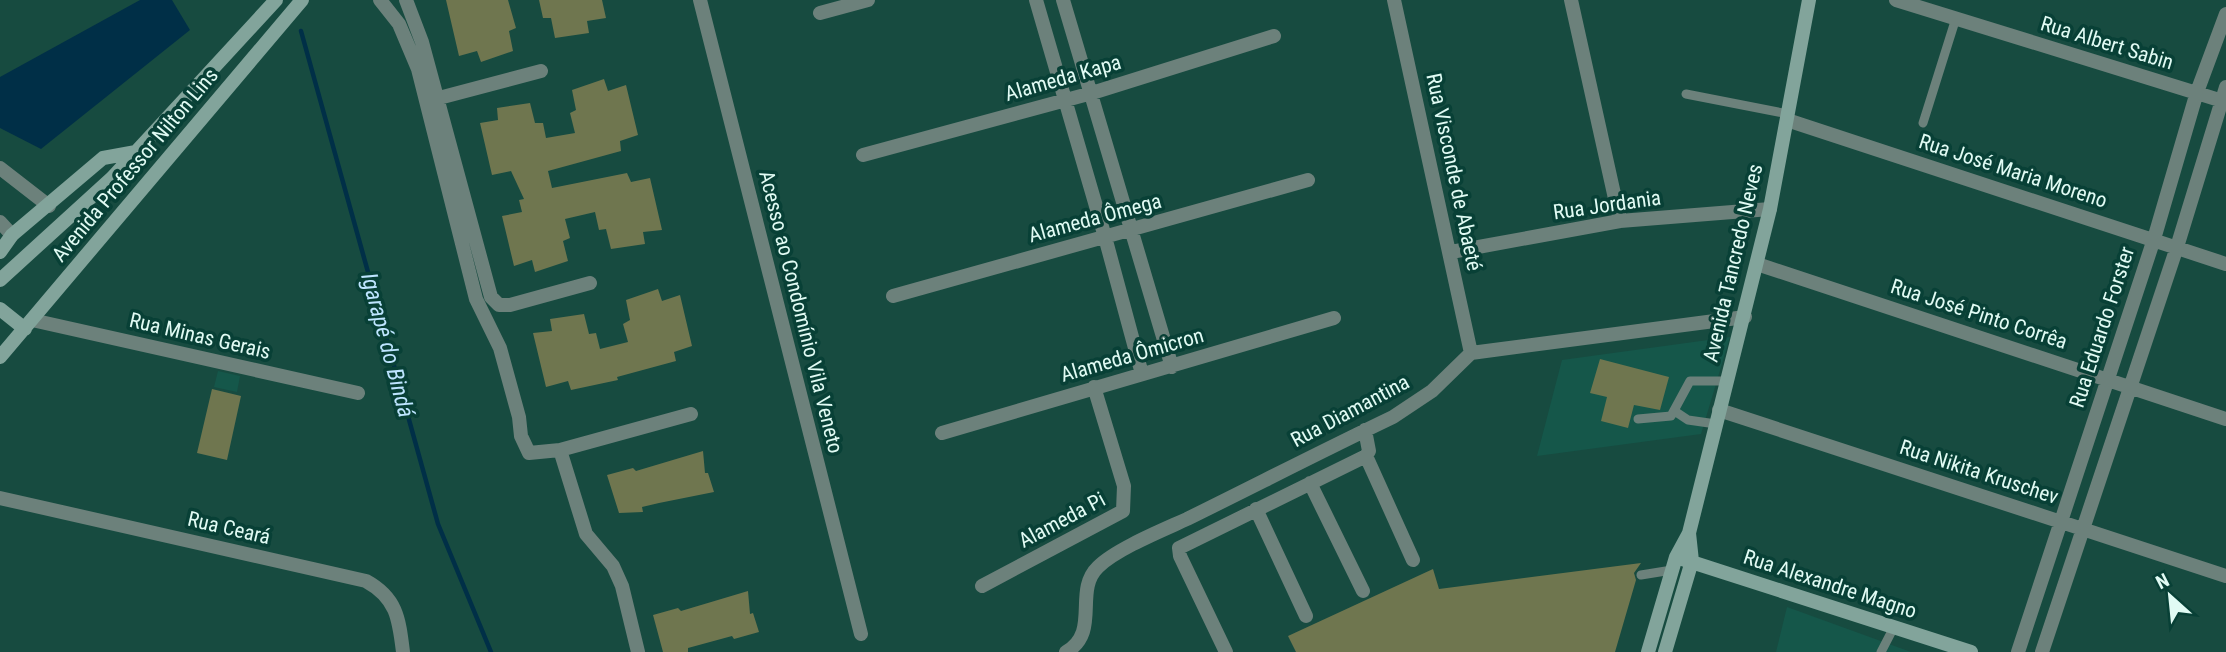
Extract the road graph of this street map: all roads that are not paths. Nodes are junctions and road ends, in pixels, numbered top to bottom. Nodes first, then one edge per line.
1 (276, 0) edge
2 (302, 0) edge
3 (380, 0) edge
4 (700, 0) edge
5 (868, 0) edge
6 (1036, 0) edge
7 (1063, 0) edge
8 (1394, 0) edge
9 (1571, 0) edge
10 (1810, 0) edge
11 (1896, 0) edge
12 (409, 2) edge
13 (820, 13) dead end
14 (2226, 14) edge
15 (1956, 19) junction
16 (1273, 36) dead end
17 (541, 71) dead end
18 (2197, 92) junction
19 (1092, 93) junction
20 (1686, 94) dead end
21 (2224, 97) edge
22 (439, 99) junction
23 (1066, 100) junction
24 (1787, 117) junction
25 (1923, 123) dead end
26 (136, 152) junction
27 (863, 155) dead end
28 (0, 168) edge
29 (1308, 180) dead end
30 (48, 206) junction
31 (1770, 209) junction
32 (1619, 221) junction
33 (0, 222) edge
34 (1132, 230) junction
35 (12, 235) junction
36 (1105, 237) junction
37 (2154, 239) junction
38 (2177, 247) junction
39 (0, 252) edge
40 (1451, 252) junction
41 (1757, 264) junction
42 (2226, 264) edge
43 (0, 280) edge
44 (590, 283) dead end
45 (893, 296) dead end
46 (0, 309) edge
47 (1745, 317) junction
48 (1334, 318) dead end
49 (29, 325) junction
50 (1471, 353) junction
51 (0, 357) edge
52 (1172, 367) junction
53 (1142, 374) junction
54 (2106, 378) junction
55 (1727, 381) junction
56 (1094, 387) junction
57 (2130, 387) junction
58 (358, 393) dead end
59 (1719, 410) junction
60 (1676, 412) junction
61 (691, 414) dead end
62 (1638, 419) dead end
63 (2226, 419) edge
64 (1716, 424) junction
65 (1365, 430) junction
66 (942, 433) dead end
67 (560, 450) junction
68 (1366, 456) junction
69 (1310, 482) junction
70 (0, 498) edge
71 (1256, 509) junction
72 (2063, 521) junction
73 (2083, 528) junction
74 (1689, 533) junction
75 (1413, 560) dead end
76 (1692, 561) junction
77 (1674, 563) junction
78 (1641, 575) dead end
79 (2226, 576) edge
80 (982, 586) dead end
81 (1363, 591) dead end
82 (1306, 616) dead end
83 (1894, 627) junction
84 (861, 634) dead end
85 (404, 652) edge
86 (638, 652) edge
87 (1066, 652) edge
88 (1226, 652) edge
89 (1648, 652) edge
90 (1665, 652) edge
91 (1881, 652) edge
92 (1970, 652) edge
93 (2018, 652) edge
94 (2042, 652) edge

1 - 26 main road, Avenida Professor Nilton Lins
2 - 49 main road, Avenida Professor Nilton Lins
3 - 67 street
4 - 84 street, Acesso ao Condomínio Vila Veneto
5 - 13 street
6 - 23 street
7 - 19 street
8 - 40 street, Rua Visconde de Abaeté
9 - 32 street
10 - 24 main road, Avenida Tancredo Neves
11 - 15 street, Rua Albert Sabin
12 - 22 street
14 - 18 street, Rua Eduardo Forster
15 - 18 street, Rua Albert Sabin
15 - 25 lane
16 - 19 street, Alameda Kapa
17 - 22 street
18 - 21 street, Rua Albert Sabin
18 - 37 street, Rua Eduardo Forster
19 - 23 street, Alameda Kapa
19 - 34 street
20 - 24 lane
21 - 38 street
22 - 44 street
23 - 27 street, Alameda Kapa
23 - 36 street
24 - 31 main road, Avenida Tancredo Neves
24 - 37 street, Rua José Maria Moreno
26 - 30 main road
26 - 43 main road, Avenida Professor Nilton Lins
28 - 30 street
29 - 34 street, Alameda Ômega
30 - 35 main road
31 - 32 street, Rua Jordania
31 - 41 main road, Avenida Tancredo Neves
32 - 40 street, Rua Jordania
33 - 35 street
34 - 36 street, Alameda Ômega
34 - 52 street
35 - 39 main road
36 - 45 street, Alameda Ômega
36 - 53 street
37 - 38 street, Rua José Maria Moreno
37 - 54 street, Rua Eduardo Forster
38 - 42 street, Rua José Maria Moreno
38 - 57 street
40 - 50 street, Rua Visconde de Abaeté
41 - 47 main road, Avenida Tancredo Neves
41 - 54 street, Rua José Pinto Corrêa
46 - 49 main road
47 - 50 street
47 - 55 main road, Avenida Tancredo Neves
48 - 52 street, Alameda Ômicron
49 - 51 main road, Avenida Professor Nilton Lins
49 - 58 street, Rua Minas Gerais
50 - 65 street, Rua Diamantina
52 - 53 street, Alameda Ômicron
53 - 56 street, Alameda Ômicron
54 - 57 street, Rua José Pinto Corrêa
54 - 72 street, Rua Eduardo Forster
55 - 59 main road, Avenida Tancredo Neves
55 - 60 lane
56 - 66 street, Alameda Ômicron
56 - 80 street, Alameda Pi
57 - 63 street, Rua José Pinto Corrêa
57 - 73 street
59 - 64 main road, Avenida Tancredo Neves
59 - 72 street, Rua Nikita Kruschev
60 - 62 lane
60 - 64 lane
61 - 67 street
64 - 74 main road, Avenida Tancredo Neves
65 - 68 street
65 - 87 street, Rua Diamantina
67 - 86 street
68 - 69 street
68 - 75 street
69 - 71 street
69 - 81 street
70 - 85 street, Rua Ceará
71 - 82 street
71 - 88 street
72 - 73 street, Rua Nikita Kruschev
72 - 93 street, Rua Eduardo Forster
73 - 79 street, Rua Nikita Kruschev
73 - 94 street
74 - 76 main road, Avenida Tancredo Neves
74 - 77 main road, Avenida Tancredo Neves
76 - 77 main road, Rua Alexandre Magno
76 - 83 main road, Rua Alexandre Magno
76 - 90 main road, Avenida Tancredo Neves
77 - 78 lane
77 - 89 main road, Avenida Tancredo Neves
83 - 91 lane
83 - 92 main road, Rua Alexandre Magno

